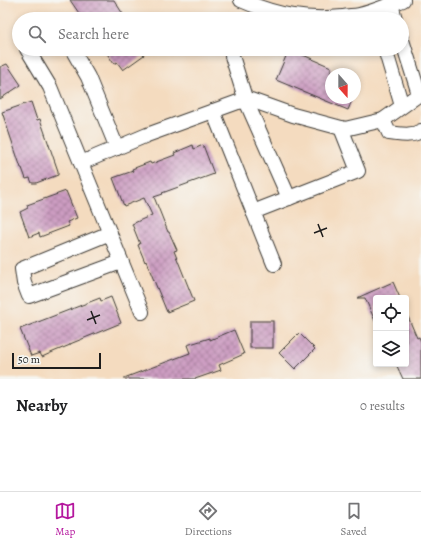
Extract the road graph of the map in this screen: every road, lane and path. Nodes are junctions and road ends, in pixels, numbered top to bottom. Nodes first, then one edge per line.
1 (240, 0) edge
2 (397, 2) edge
3 (273, 12) edge
4 (379, 12) edge
5 (396, 12) edge
6 (31, 56) edge
7 (76, 56) edge
8 (232, 56) dead end
9 (387, 56) edge
10 (407, 56) edge
11 (420, 94) edge
12 (246, 101) junction
13 (402, 106) junction
14 (213, 111) junction
15 (383, 120) junction
16 (340, 128) junction
17 (421, 130) edge
18 (117, 148) junction
19 (81, 163) junction
20 (289, 198) junction
21 (253, 212) junction
22 (110, 233) junction
23 (121, 262) junction
24 (274, 264) dead end
25 (142, 312) dead end

1 - 3 street
2 - 4 street
2 - 5 street
6 - 19 street
7 - 18 street
8 - 12 street
9 - 13 street
10 - 11 street
11 - 13 street
12 - 14 street
12 - 16 street
12 - 20 street
13 - 15 street
14 - 18 street
14 - 21 street
15 - 16 street
15 - 17 street
16 - 20 street
18 - 19 street
19 - 22 street
20 - 21 street
21 - 24 street
22 - 23 street
22 - 23 street
23 - 25 street

